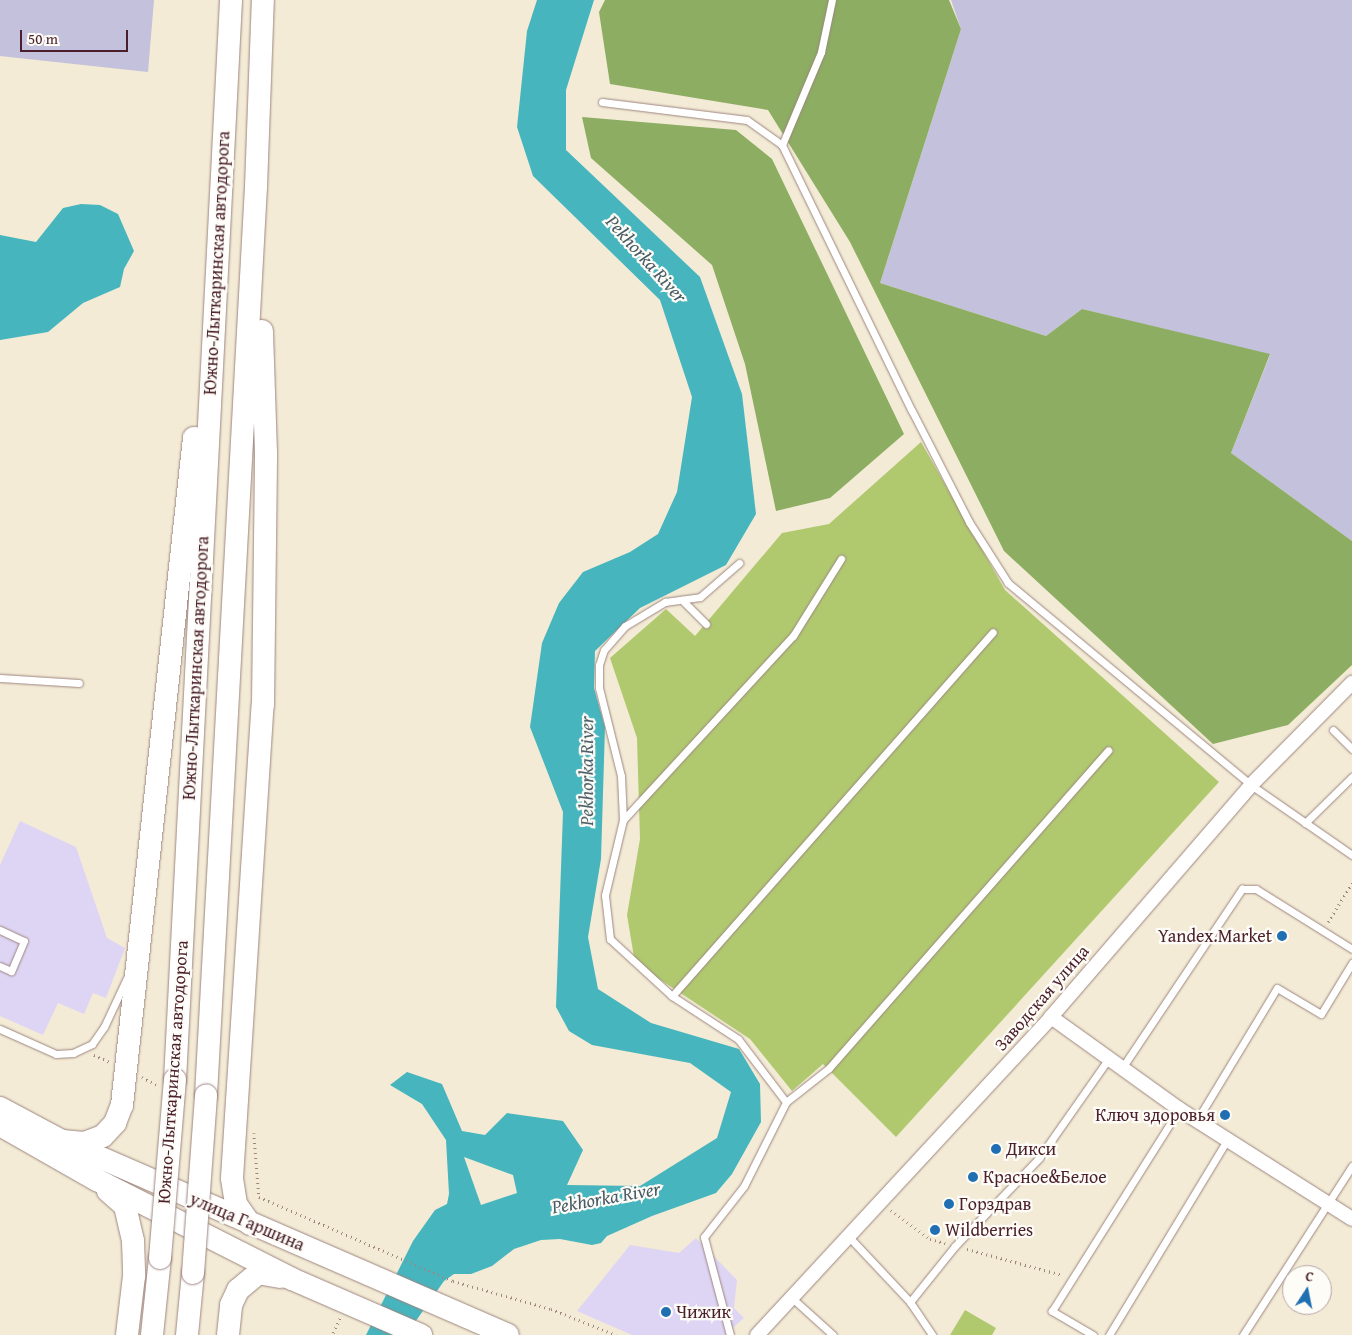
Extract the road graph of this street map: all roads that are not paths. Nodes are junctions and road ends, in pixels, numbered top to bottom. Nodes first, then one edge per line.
1 (231, 0) edge
2 (263, 0) edge
3 (832, 0) edge
4 (602, 102) dead end
5 (782, 145) junction
6 (221, 186) junction
7 (256, 187) junction
8 (841, 559) dead end
9 (739, 563) dead end
10 (682, 600) junction
11 (706, 624) dead end
12 (993, 632) dead end
13 (0, 678) edge
14 (79, 683) dead end
15 (1352, 683) edge
16 (1332, 730) dead end
17 (1352, 748) edge
18 (1108, 750) dead end
19 (1352, 777) edge
20 (1252, 785) junction
21 (623, 820) junction
22 (1305, 823) junction
23 (1352, 855) edge
24 (0, 930) edge
25 (1352, 949) edge
26 (1352, 963) edge
27 (0, 966) edge
28 (131, 969) dead end
29 (672, 996) junction
30 (1051, 1017) junction
31 (0, 1029) edge
32 (1109, 1058) junction
33 (1122, 1068) junction
34 (786, 1102) junction
35 (0, 1108) edge
36 (1180, 1109) junction
37 (1197, 1120) junction
38 (0, 1126) edge
39 (1227, 1140) junction
40 (62, 1141) junction
41 (1352, 1166) edge
42 (97, 1180) junction
43 (1328, 1205) junction
44 (1352, 1219) edge
45 (250, 1224) junction
46 (850, 1238) junction
47 (292, 1280) junction
48 (792, 1298) junction
49 (910, 1302) junction
50 (127, 1335) edge
51 (152, 1335) edge
52 (187, 1335) edge
53 (228, 1335) edge
54 (421, 1335) edge
55 (508, 1335) edge
56 (730, 1335) edge
57 (757, 1335) edge
58 (833, 1335) edge
59 (932, 1335) edge
60 (1093, 1335) edge
61 (1109, 1335) edge
62 (1243, 1335) edge

1 - 6 main road, Южно-Лыткаринская автодорога
2 - 7 main road, Южно-Лыткаринская автодорога
3 - 5 lane
4 - 5 lane
5 - 20 lane
6 - 40 main road
6 - 51 main road, Южно-Лыткаринская автодорога, bridge
7 - 45 main road
7 - 52 main road, Южно-Лыткаринская автодорога, bridge
8 - 21 lane
9 - 10 lane
10 - 11 lane
10 - 21 lane
12 - 29 lane
13 - 14 lane
15 - 20 street, Заводская улица
16 - 17 lane
18 - 34 lane
19 - 22 lane
20 - 22 lane
20 - 30 street, Заводская улица
21 - 29 lane
22 - 23 lane
24 - 27 lane
25 - 33 lane
26 - 37 lane
28 - 31 lane
29 - 34 lane
30 - 32 street
30 - 46 street, Заводская улица
32 - 33 street
32 - 49 lane
33 - 36 street
34 - 56 lane
35 - 40 main road, улица Гаршина
36 - 37 street
36 - 60 lane
37 - 39 street
38 - 42 main road, улица Гаршина
39 - 43 street
39 - 61 lane
40 - 45 main road, улица Гаршина
41 - 43 lane
42 - 47 main road, улица Гаршина
42 - 50 main road
43 - 44 street
43 - 62 lane
45 - 55 main road, улица Гаршина
46 - 48 street, Заводская улица
46 - 49 lane
47 - 53 main road
47 - 54 main road, улица Гаршина
48 - 57 street, Заводская улица
48 - 58 lane
49 - 59 lane

